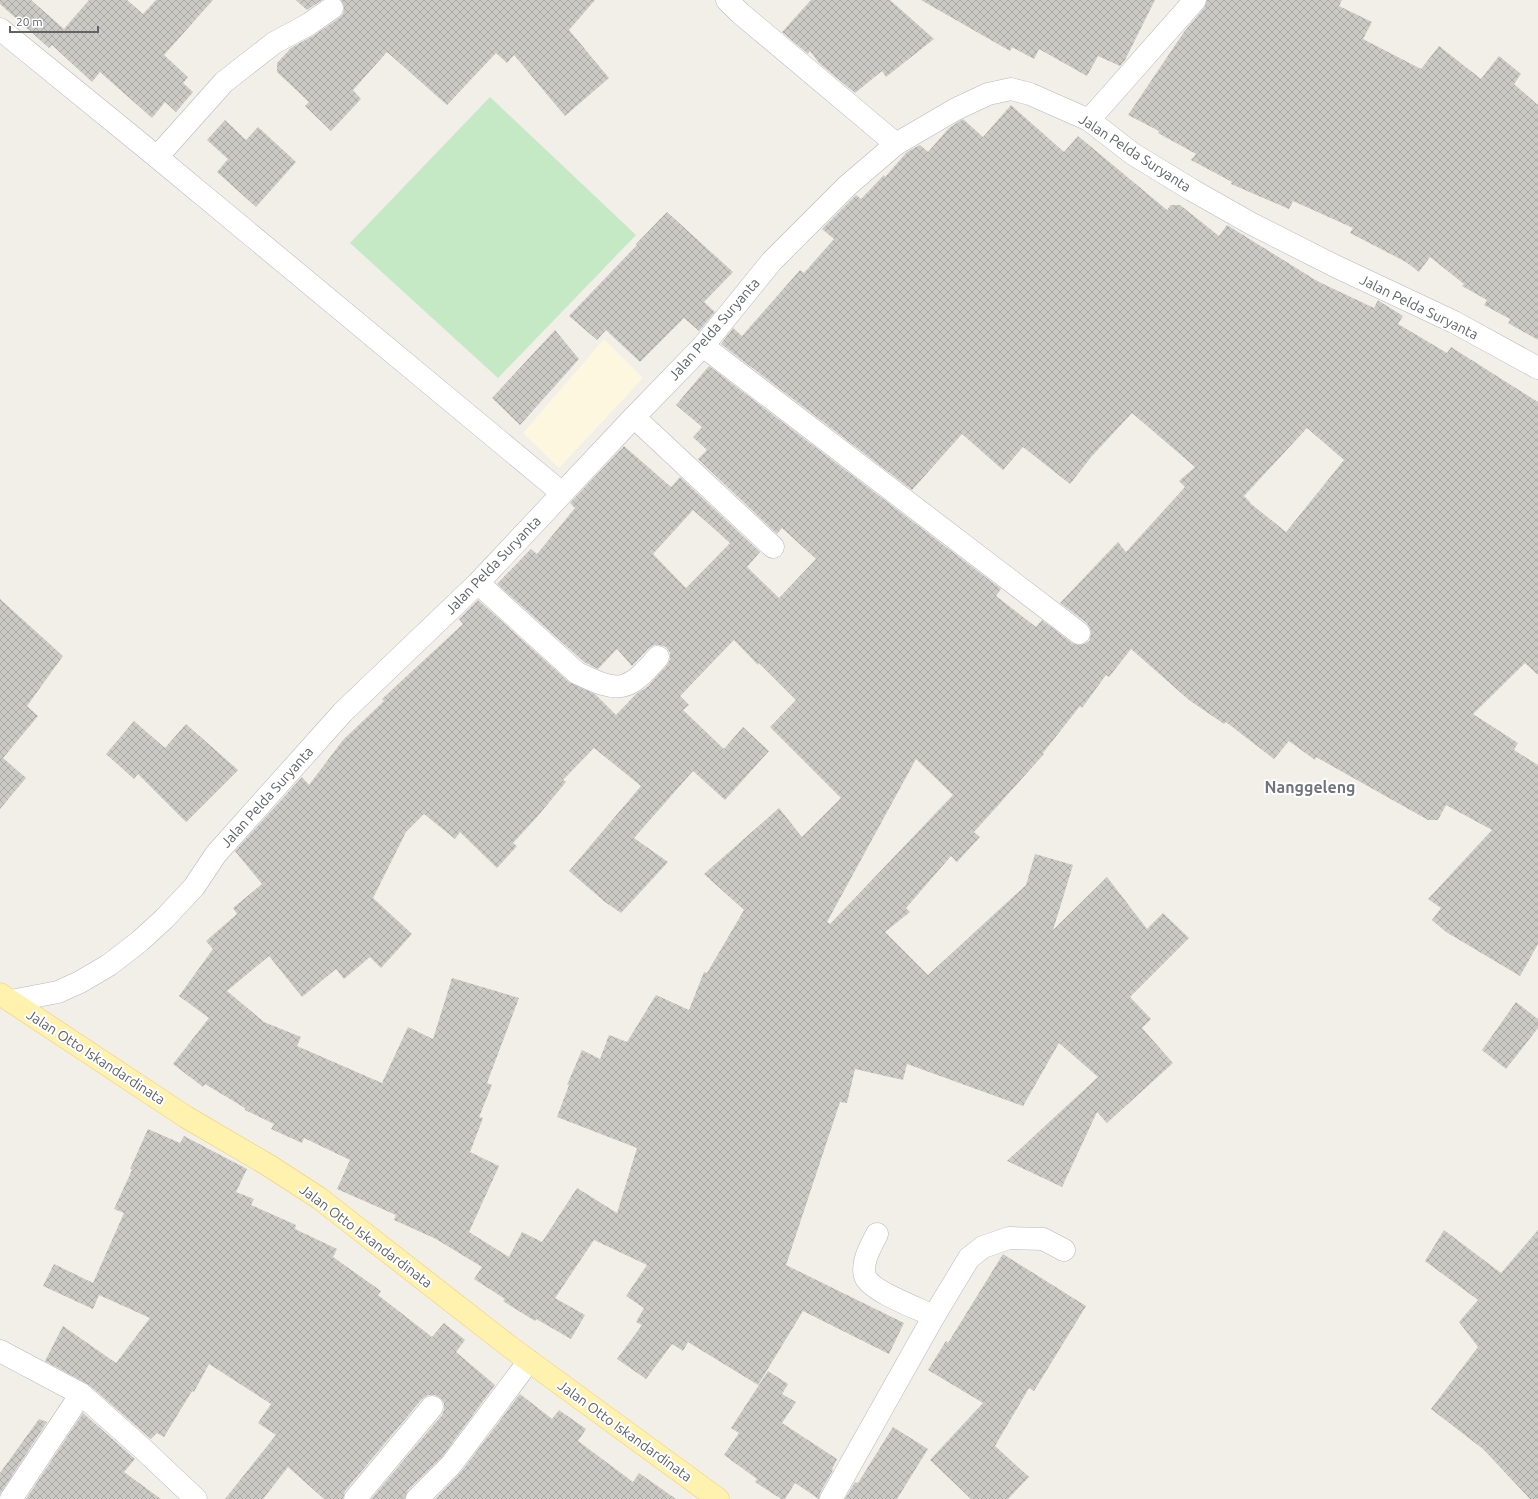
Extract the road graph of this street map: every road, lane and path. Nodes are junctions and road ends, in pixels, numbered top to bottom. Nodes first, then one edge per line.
1 (727, 0) edge
2 (1195, 0) edge
3 (332, 8) dead end
4 (0, 29) edge
5 (1089, 120) junction
6 (896, 144) junction
7 (157, 157) junction
8 (703, 346) junction
9 (1538, 368) edge
10 (634, 417) junction
11 (562, 493) junction
12 (773, 547) dead end
13 (478, 583) junction
14 (1079, 634) dead end
15 (658, 657) dead end
16 (5, 997) edge
17 (877, 1234) dead end
18 (1064, 1250) dead end
19 (934, 1316) junction
20 (0, 1351) edge
21 (529, 1361) junction
22 (81, 1394) junction
23 (432, 1407) dead end
24 (183, 1495) edge
25 (11, 1499) edge
26 (355, 1499) edge
27 (417, 1499) edge
28 (718, 1499) edge
29 (831, 1499) edge

1 - 6 street
2 - 5 street
3 - 7 street
4 - 7 street
5 - 6 street, Jalan Pelda Suryanta
5 - 9 street, Jalan Pelda Suryanta
6 - 8 street, Jalan Pelda Suryanta
7 - 11 street
8 - 10 street, Jalan Pelda Suryanta
8 - 14 street
10 - 11 street, Jalan Pelda Suryanta
10 - 12 street
11 - 13 street, Jalan Pelda Suryanta
13 - 15 street
13 - 16 street, Jalan Pelda Suryanta
16 - 21 main road, Jalan Otto Iskandardinata
17 - 19 street
18 - 19 street
19 - 29 street
20 - 22 street
21 - 27 street
21 - 28 main road, Jalan Otto Iskandardinata
22 - 24 street
22 - 25 street
23 - 26 street

